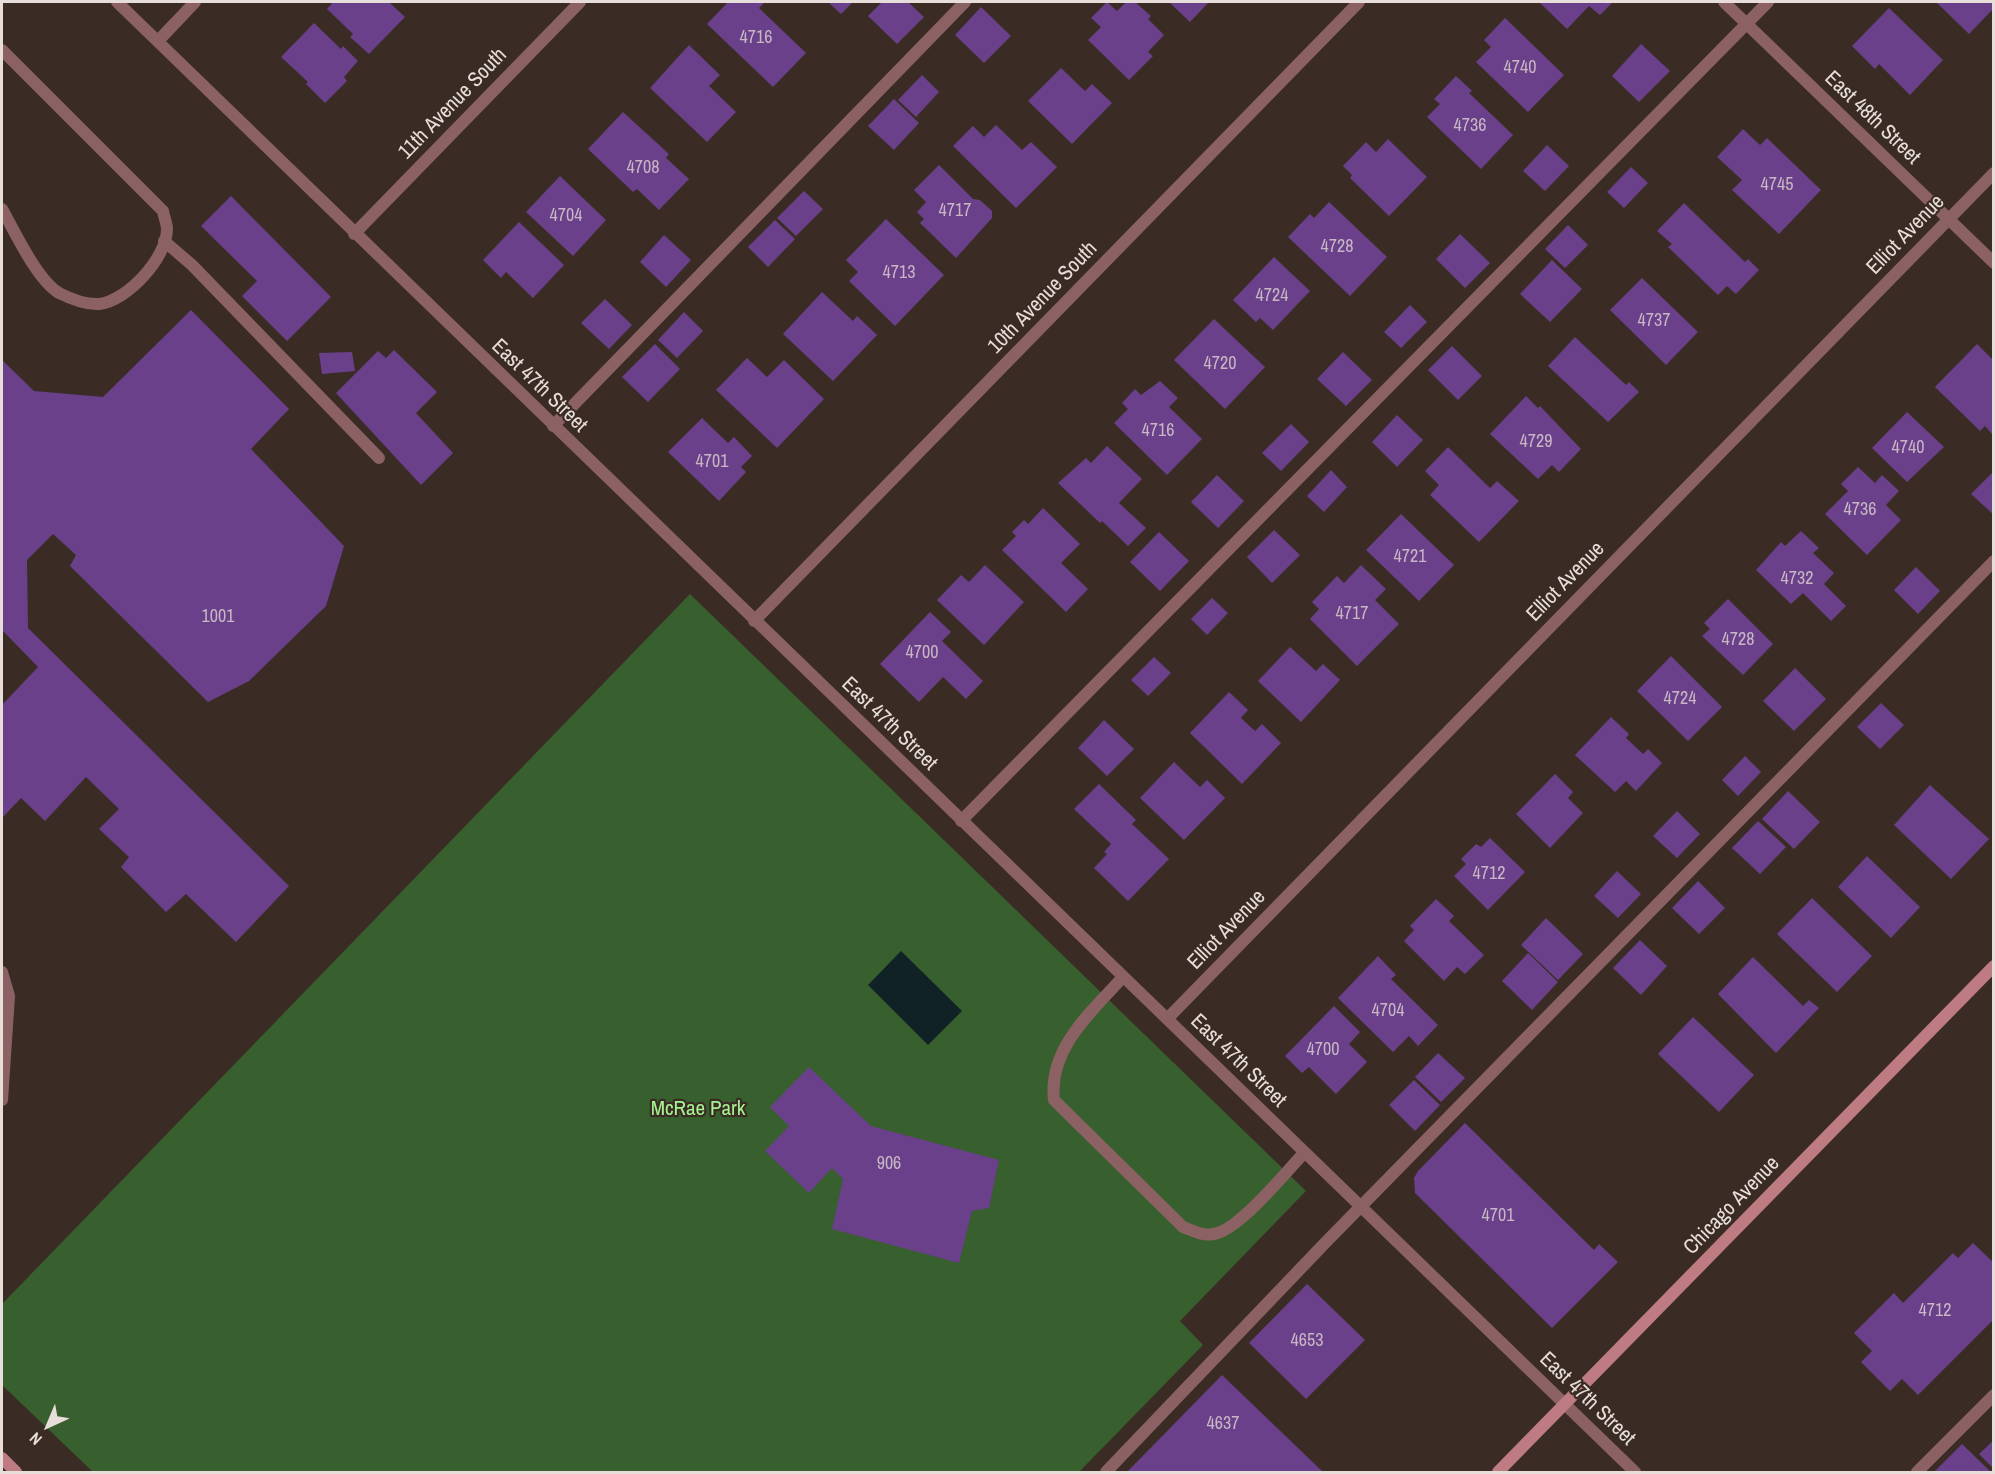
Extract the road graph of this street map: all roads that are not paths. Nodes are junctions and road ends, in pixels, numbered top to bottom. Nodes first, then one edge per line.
1 (117, 2) edge
2 (195, 2) edge
3 (580, 2) edge
4 (965, 2) edge
5 (1359, 2) edge
6 (1724, 2) edge
7 (1768, 2) edge
8 (1747, 23) junction
9 (158, 41) junction
10 (2, 50) edge
11 (1994, 173) edge
12 (2, 209) edge
13 (1948, 219) junction
14 (354, 234) junction
15 (164, 241) junction
16 (1994, 263) edge
17 (553, 426) junction
18 (379, 458) dead end
19 (1994, 561) edge
20 (754, 621) junction
21 (961, 821) junction
22 (1994, 966) edge
23 (2, 972) edge
24 (1123, 977) junction
25 (1167, 1019) junction
26 (2, 1100) edge
27 (1304, 1153) junction
28 (1362, 1208) junction
29 (1994, 1395) edge
30 (1564, 1404) junction
31 (2, 1458) edge
32 (16, 1473) edge
33 (1106, 1473) edge
34 (1498, 1473) edge
35 (1635, 1473) edge
36 (1917, 1473) edge

1 - 9 street, East 47th Street
2 - 9 street
3 - 14 street, 11th Avenue South
4 - 17 street
5 - 20 street, 10th Avenue South
6 - 8 street, East 48th Street
7 - 8 street
8 - 13 street, East 48th Street
8 - 21 street
9 - 14 street, East 47th Street
10 - 15 street
11 - 13 street, Elliot Avenue
12 - 15 street
13 - 16 street, East 48th Street
13 - 25 street, Elliot Avenue
14 - 17 street, East 47th Street
15 - 18 street
17 - 20 street, East 47th Street
19 - 28 street
20 - 21 street, East 47th Street
21 - 24 street, East 47th Street
22 - 30 street, Chicago Avenue
23 - 26 street
24 - 25 street, East 47th Street
24 - 27 street
25 - 27 street, East 47th Street
27 - 28 street, East 47th Street
28 - 30 street, East 47th Street
28 - 33 street
29 - 36 street
30 - 34 street, Chicago Avenue
30 - 35 street, East 47th Street
31 - 32 street

